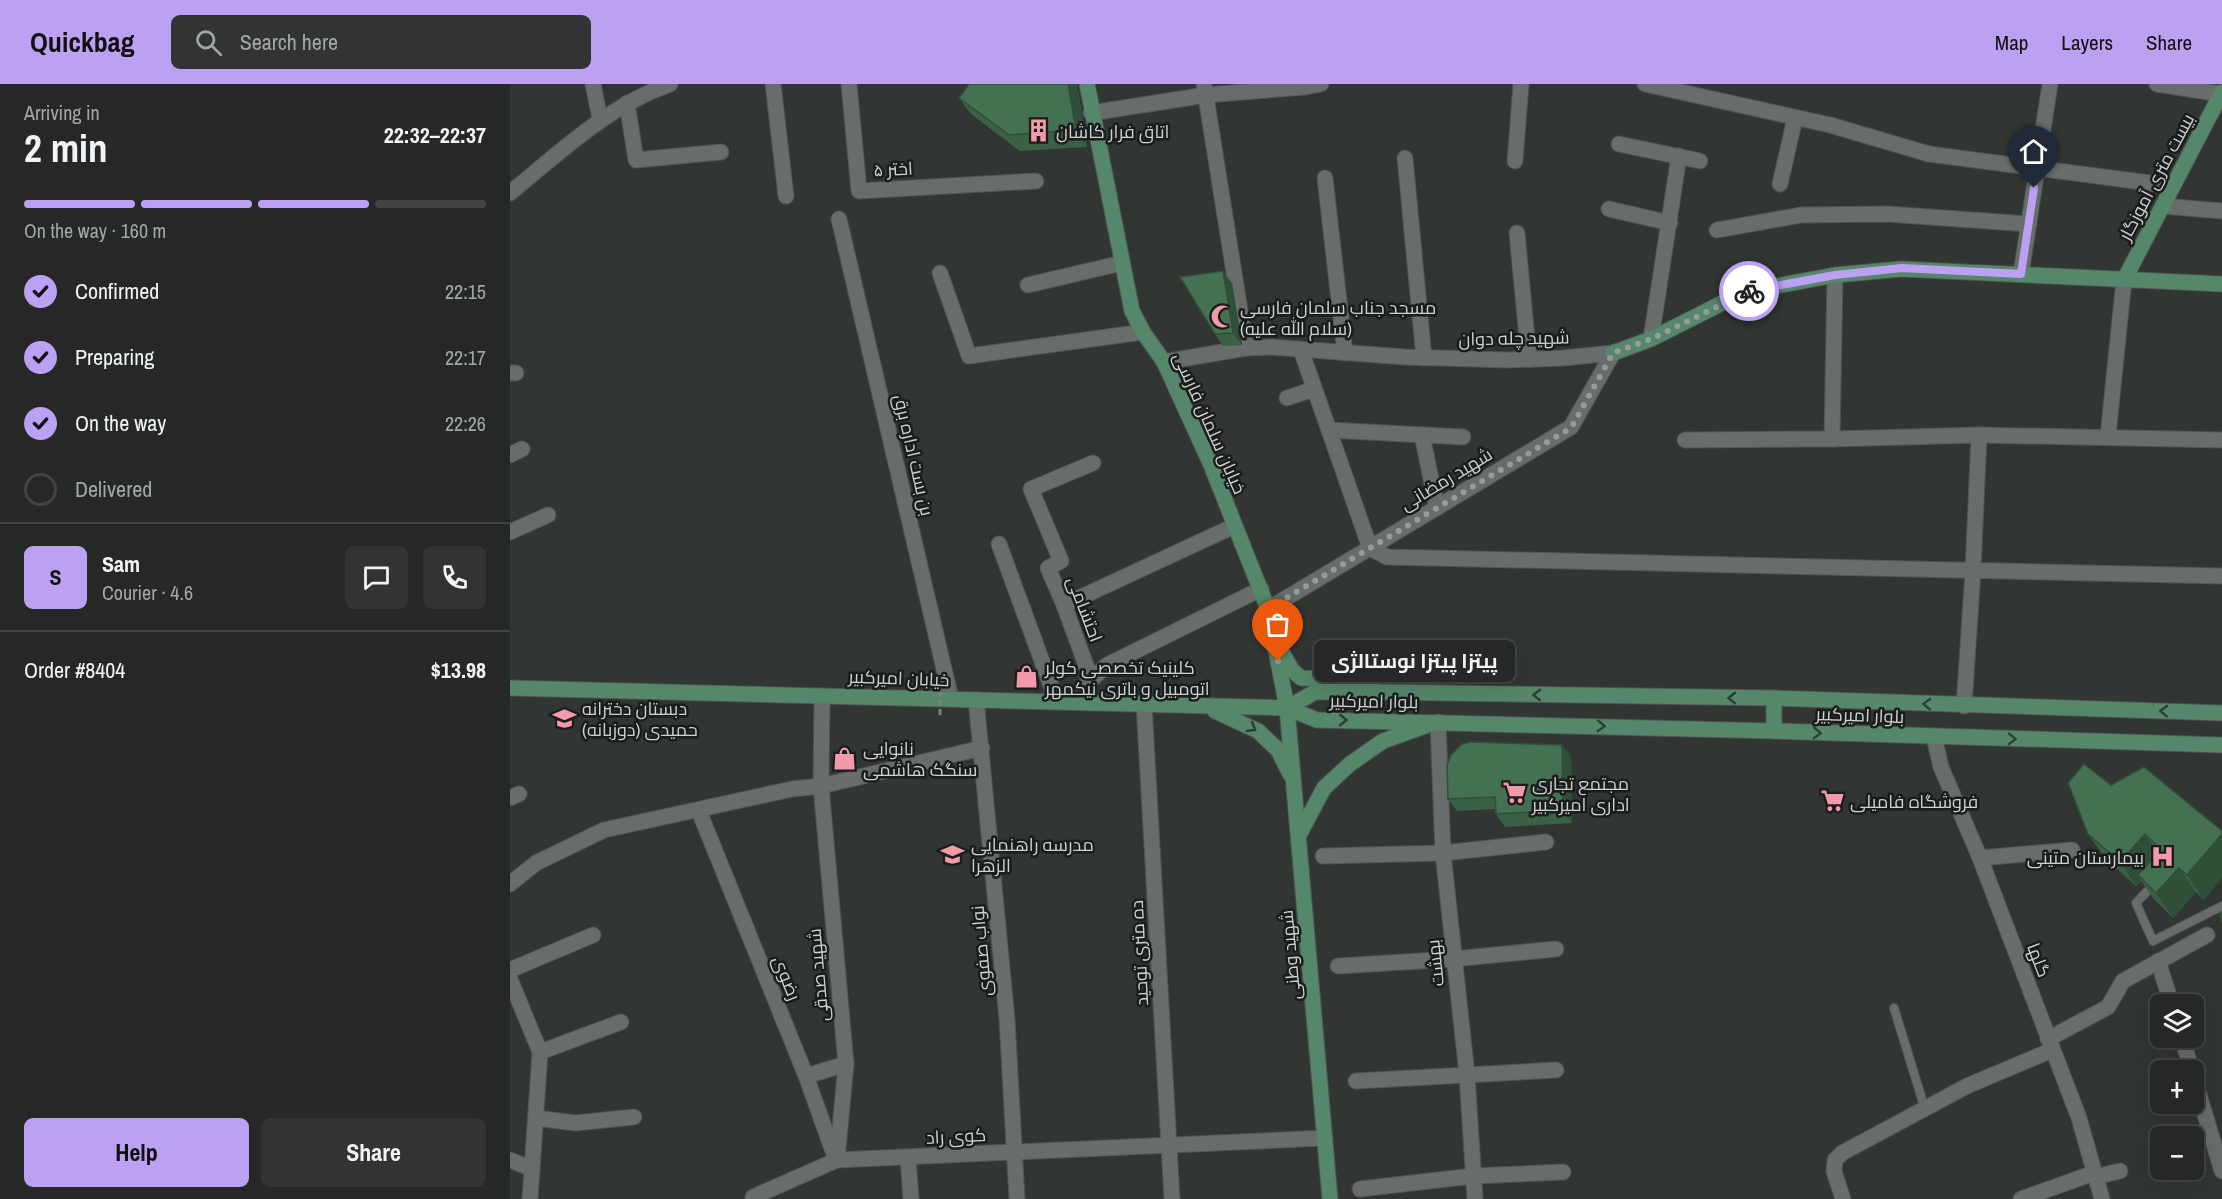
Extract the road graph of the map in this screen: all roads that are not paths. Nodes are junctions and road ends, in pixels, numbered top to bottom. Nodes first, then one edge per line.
1 (593, 84) edge
2 (670, 84) edge
3 (773, 84) edge
4 (849, 84) edge
5 (1087, 84) edge
6 (1321, 84) edge
7 (1521, 84) edge
8 (1645, 84) edge
9 (2050, 84) edge
10 (2157, 84) edge
11 (1205, 90) edge
12 (2222, 93) edge
13 (627, 103) junction
14 (1091, 113) junction
15 (1795, 117) junction
16 (600, 119) junction
17 (1619, 144) dead end
18 (721, 152) dead end
19 (1679, 156) junction
20 (1405, 158) dead end
21 (1515, 161) dead end
22 (1700, 161) dead end
23 (2037, 169) junction
24 (1325, 178) dead end
25 (1036, 181) dead end
26 (1780, 184) dead end
27 (2173, 186) junction
28 (510, 193) edge
29 (786, 196) dead end
30 (2163, 206) junction
31 (1609, 209) dead end
32 (2222, 211) edge
33 (839, 219) dead end
34 (1670, 223) junction
35 (2029, 224) junction
36 (1717, 230) dead end
37 (1517, 233) dead end
38 (1122, 263) junction
39 (940, 273) dead end
40 (2021, 274) junction
41 (1835, 275) junction
42 (2124, 280) junction
43 (2222, 284) edge
44 (1028, 285) dead end
45 (1143, 332) junction
46 (1651, 339) junction
47 (1246, 348) junction
48 (1301, 350) junction
49 (1346, 353) junction
50 (1613, 353) junction
51 (1424, 357) junction
52 (1529, 359) junction
53 (1164, 362) junction
54 (1314, 389) junction
55 (1287, 398) dead end
56 (1329, 430) junction
57 (1422, 435) junction
58 (1979, 435) junction
59 (2108, 436) junction
60 (1463, 437) dead end
61 (1832, 439) junction
62 (1685, 440) dead end
63 (2222, 440) edge
64 (1092, 463) dead end
65 (1437, 508) junction
66 (548, 515) dead end
67 (1234, 526) junction
68 (510, 532) edge
69 (999, 544) dead end
70 (1370, 548) junction
71 (1973, 571) junction
72 (2222, 576) edge
73 (1261, 589) junction
74 (1064, 605) junction
75 (1268, 609) junction
76 (1274, 640) junction
77 (1091, 679) junction
78 (510, 688) edge
79 (1377, 692) junction
80 (822, 696) junction
81 (1774, 698) junction
82 (951, 699) junction
83 (976, 700) junction
84 (1062, 702) junction
85 (1144, 704) junction
86 (1198, 706) junction
87 (1964, 706) junction
88 (1287, 708) junction
89 (2222, 713) edge
90 (1438, 722) junction
91 (1774, 731) junction
92 (1934, 737) junction
93 (2222, 745) edge
94 (982, 748) junction
95 (1294, 781) junction
96 (821, 786) junction
97 (699, 811) junction
98 (1299, 835) junction
99 (1546, 842) dead end
100 (2072, 850) dead end
101 (1443, 853) junction
102 (1323, 856) dead end
103 (1980, 858) junction
104 (2163, 874) edge
105 (510, 884) edge
106 (2222, 906) edge
107 (593, 935) dead end
108 (2207, 935) dead end
109 (1556, 949) dead end
110 (1454, 959) junction
111 (2158, 961) junction
112 (1338, 966) dead end
113 (510, 970) edge
114 (510, 979) edge
115 (2168, 994) edge
116 (1894, 1008) dead end
117 (621, 1022) dead end
118 (2050, 1045) junction
119 (540, 1052) junction
120 (846, 1064) junction
121 (1556, 1070) dead end
122 (1467, 1075) junction
123 (806, 1076) junction
124 (1356, 1081) dead end
125 (1925, 1109) junction
126 (2204, 1112) edge
127 (634, 1117) dead end
128 (536, 1118) junction
129 (1325, 1138) junction
130 (1169, 1146) junction
131 (1013, 1153) junction
132 (908, 1157) junction
133 (510, 1161) edge
134 (837, 1161) junction
135 (532, 1169) junction
136 (2120, 1171) dead end
137 (2222, 1171) edge
138 (1563, 1172) dead end
139 (2095, 1175) junction
140 (1473, 1176) junction
141 (1360, 1189) dead end
142 (753, 1197) dead end
143 (530, 1199) edge
144 (911, 1199) edge
145 (1017, 1199) edge
146 (1172, 1199) edge
147 (1330, 1199) edge
148 (1475, 1199) edge
149 (1843, 1199) edge
150 (2021, 1199) edge
151 (2102, 1199) edge

1 - 16 street
2 - 13 street
3 - 29 street
4 - 25 street, اختر ۵
5 - 14 main road, خیابان سلمان فارسی
6 - 11 street
7 - 21 street
8 - 15 street
9 - 23 street
10 - 12 street
11 - 14 street
11 - 47 street
12 - 27 main road, بیست متری آموزگار
13 - 16 street
13 - 18 street
14 - 38 main road, خیابان سلمان فارسی
15 - 23 street
15 - 26 street
16 - 28 street
17 - 19 street
19 - 22 street
19 - 34 street
20 - 51 street
23 - 27 street
23 - 35 street
24 - 49 street
27 - 30 main road, بیست متری آموزگار
30 - 32 street
30 - 42 main road, بیست متری آموزگار
31 - 34 street
33 - 82 street, بن بست اداره برق
34 - 46 street
35 - 36 street
35 - 40 street
37 - 52 street
38 - 44 street
38 - 45 main road, خیابان سلمان فارسی
39 - 45 street
40 - 41 main road
40 - 42 main road
41 - 46 main road
41 - 61 street
42 - 43 main road
42 - 59 street
45 - 53 main road, خیابان سلمان فارسی
46 - 50 main road
47 - 48 street, شهید چله دوان
47 - 53 street, شهید چله دوان
48 - 49 street, شهید چله دوان
48 - 54 street
49 - 51 street, شهید چله دوان
50 - 52 street, شهید چله دوان
50 - 65 street, شهید رمضانی
51 - 52 street, شهید چله دوان
53 - 67 main road, خیابان سلمان فارسی
54 - 55 street
54 - 56 street
56 - 57 street
56 - 70 street
57 - 60 street
57 - 65 street
58 - 59 street
58 - 61 street
58 - 71 street
59 - 63 street
61 - 62 street
64 - 74 street, احتشامی
65 - 70 street, شهید رمضانی
66 - 68 street
67 - 73 main road, خیابان سلمان فارسی
67 - 74 street
69 - 84 street
70 - 71 street
70 - 75 street, شهید رمضانی
71 - 72 street
71 - 87 street
73 - 75 main road, خیابان سلمان فارسی
73 - 77 street
74 - 77 street, احتشامی
75 - 76 main road, خیابان سلمان فارسی
76 - 79 main road
76 - 88 main road, خیابان سلمان فارسی
77 - 84 street
78 - 80 main road, خیابان امیرکبیر
81 -> 79 main road, بلوار امیرکبیر
79 - 88 main road, بلوار امیرکبیر
80 - 82 main road, خیابان امیرکبیر
80 - 96 street, شهید صدقی
87 -> 81 main road, بلوار امیرکبیر
81 - 91 main road
82 - 83 main road, خیابان امیرکبیر
83 - 84 main road, خیابان امیرکبیر
83 - 94 street, نواب صفوی
84 - 85 main road, خیابان امیرکبیر
85 - 86 main road, خیابان امیرکبیر
85 - 130 street, ده متری توحید
86 - 88 main road, خیابان امیرکبیر
86 -> 95 main road
89 -> 87 main road, بلوار امیرکبیر
88 -> 90 main road, بلوار امیرکبیر
88 - 95 main road, شهید وطنی
90 -> 91 main road, بلوار امیرکبیر
90 - 98 main road
90 - 101 street, بهشت
91 -> 92 main road, بلوار امیرکبیر
92 -> 93 main road, بلوار امیرکبیر
92 - 103 street, گلها
94 - 96 street
94 - 131 street, نواب صفوی
95 - 98 main road, شهید وطنی
96 - 97 street
96 - 120 street, شهید صدقی
97 - 105 street
97 - 123 street, رضوی
98 - 129 main road, شهید وطنی
99 - 101 street
100 - 103 street
101 - 102 street
101 - 110 street, بهشت
103 - 118 street, گلها
104 - 106 lane
107 - 113 street
108 - 111 street
109 - 110 street
110 - 112 street
110 - 122 street, بهشت
111 - 115 street
111 - 118 street
114 - 119 street
116 - 125 lane
117 - 119 street
118 - 125 street
118 - 139 street, گلها
119 - 128 street
120 - 123 street
120 - 134 street, شهید صدقی
121 - 122 street
122 - 124 street
122 - 140 street, بهشت
123 - 134 street, رضوی
125 - 149 street
126 - 137 street
127 - 128 street
128 - 135 street
129 - 130 street, کوی راد
129 - 147 main road, شهید وطنی
130 - 131 street, کوی راد
130 - 146 street, ده متری توحید
131 - 132 street, کوی راد
131 - 145 street, نواب صفوی
132 - 134 street, کوی راد
132 - 144 street
133 - 135 street
134 - 142 street, کوی راد
135 - 143 street
136 - 139 street
138 - 140 street
139 - 150 street
139 - 151 street, گلها
140 - 141 street
140 - 148 street, بهشت

